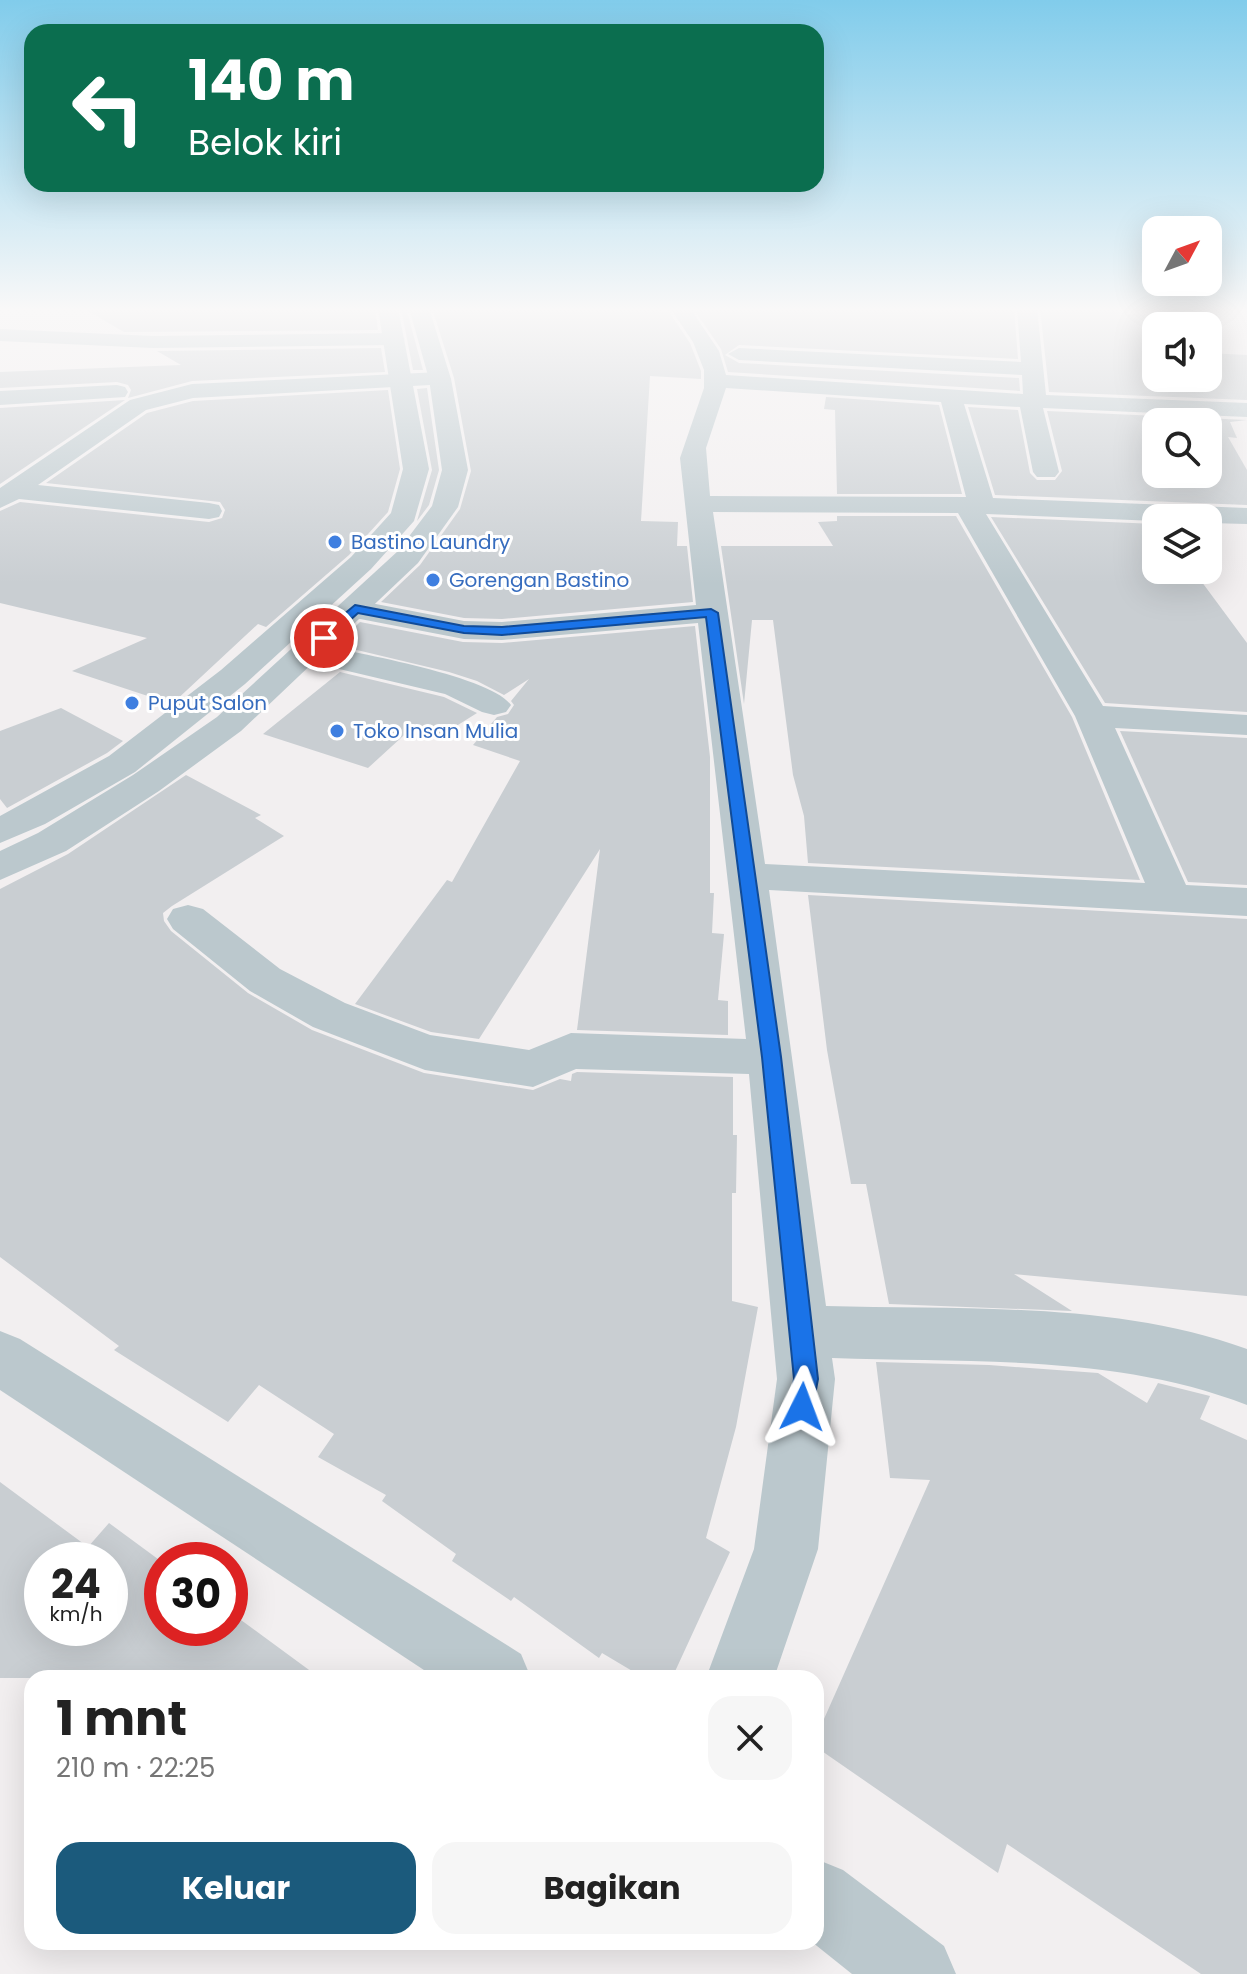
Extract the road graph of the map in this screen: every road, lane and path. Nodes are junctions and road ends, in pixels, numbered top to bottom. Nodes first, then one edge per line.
1 (136, 400) edge
2 (157, 400) edge
3 (404, 400) edge
4 (443, 400) edge
5 (705, 400) edge
6 (952, 400) edge
7 (1032, 400) edge
8 (1035, 400) edge
9 (138, 405) junction
10 (1247, 410) edge
11 (1046, 472) dead end
12 (9, 496) edge
13 (697, 504) junction
14 (975, 506) junction
15 (209, 511) dead end
16 (1247, 516) edge
17 (355, 609) junction
18 (711, 613) junction
19 (308, 652) junction
20 (494, 705) dead end
21 (1092, 716) junction
22 (1247, 725) edge
23 (0, 831) edge
24 (0, 867) edge
25 (746, 876) junction
26 (1171, 898) junction
27 (1247, 902) edge
28 (188, 919) dead end
29 (771, 1057) junction
30 (799, 1331) junction
31 (0, 1358) edge
32 (1247, 1377) edge
33 (485, 1670) edge
34 (743, 1670) edge
35 (824, 1903) edge
36 (916, 1974) edge

1 - 9 street
2 - 9 street
3 - 23 street
4 - 17 street
5 - 13 street
6 - 14 street
7 - 11 street
8 - 10 street
9 - 12 street
12 - 15 street
13 - 14 street
13 - 18 street
14 - 16 street
14 - 21 street
17 - 18 street
17 - 19 street
18 - 25 street
19 - 20 street
19 - 24 street
21 - 22 street
21 - 26 street
25 - 26 street
25 - 29 street
26 - 27 street
28 - 29 street
29 - 30 street
30 - 32 street
30 - 34 street
31 - 33 street
35 - 36 street

